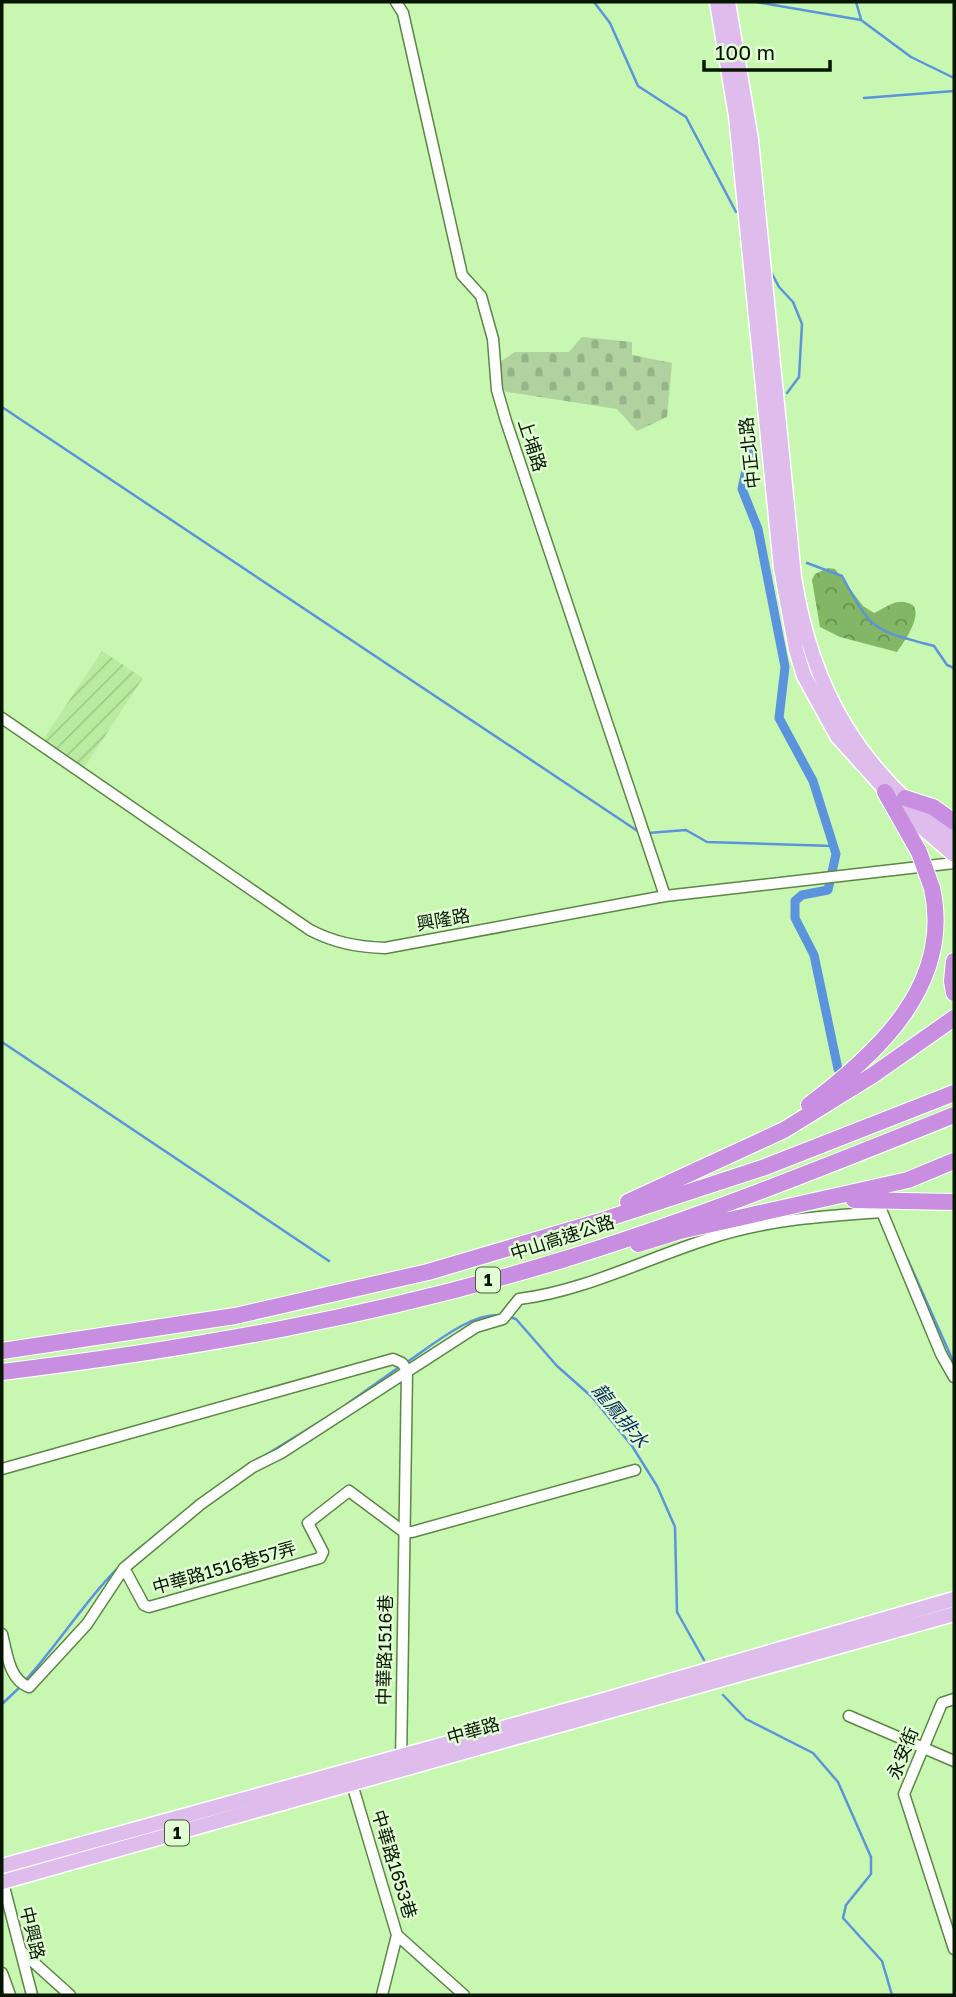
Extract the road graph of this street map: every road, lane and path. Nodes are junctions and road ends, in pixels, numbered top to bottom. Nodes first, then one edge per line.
1 (396, 2) edge
2 (724, 7) edge
3 (2, 718) edge
4 (885, 792) junction
5 (905, 798) joint
6 (952, 841) edge
7 (954, 863) edge
8 (664, 897) junction
9 (954, 961) edge
10 (954, 993) edge
11 (954, 1018) edge
12 (954, 1093) edge
13 (954, 1115) edge
14 (765, 1138) junction
15 (954, 1161) edge
16 (954, 1202) edge
17 (764, 1212) junction
18 (568, 1230) junction
19 (564, 1259) junction
20 (2, 1350) edge
21 (407, 1370) junction
22 (2, 1372) edge
23 (954, 1377) edge
24 (2, 1469) edge
25 (635, 1470) dead end
26 (404, 1531) junction
27 (124, 1568) junction
28 (954, 1599) edge
29 (954, 1614) edge
30 (2, 1634) edge
31 (954, 1699) edge
32 (849, 1716) dead end
33 (923, 1747) junction
34 (954, 1761) edge
35 (401, 1763) junction
36 (350, 1778) junction
37 (2, 1866) edge
38 (2, 1881) edge
39 (397, 1935) junction
40 (954, 1949) edge
41 (21, 1951) junction
42 (2, 1973) edge
43 (10, 1995) edge
44 (32, 1995) edge
45 (70, 1995) edge
46 (383, 1995) edge
47 (464, 1995) edge

1 - 8 street, 上埔路
2 - 4 main road, 中正北路
2 - 5 main road, 中正北路
3 - 8 street, 興隆路
4 - 6 main road, 中正北路
4 - 14 highway, bridge
5 - 6 highway
7 - 8 street, 興隆路
9 - 10 highway
11 - 14 highway
12 - 18 highway, 中山高速公路 / 1
13 - 19 highway, 中山高速公路 / 1
14 - 18 highway
15 - 17 highway
16 - 17 highway
17 - 19 highway
18 - 20 highway, 中山高速公路 / 1
19 - 22 highway, 中山高速公路 / 1
21 - 23 street
21 - 24 street
21 - 26 street, 中華路1516巷
21 - 27 street
25 - 26 street
26 - 27 street, 中華路1516巷57弄
26 - 35 street, 中華路1516巷
27 - 30 street
28 - 35 main road, 中華路 / 1
29 - 35 main road, 中華路 / 1
31 - 33 street, 永安街
32 - 33 street
33 - 34 street
33 - 40 street, 永安街
35 - 36 main road, 中華路 / 1
36 - 37 main road, 中華路 / 1
36 - 38 main road, 中華路 / 1
36 - 39 street, 中華路1653巷
38 - 41 street, 中興路
39 - 46 street, 中華路1653巷
39 - 47 street
41 - 44 street, 中興路
41 - 45 street
42 - 43 street

